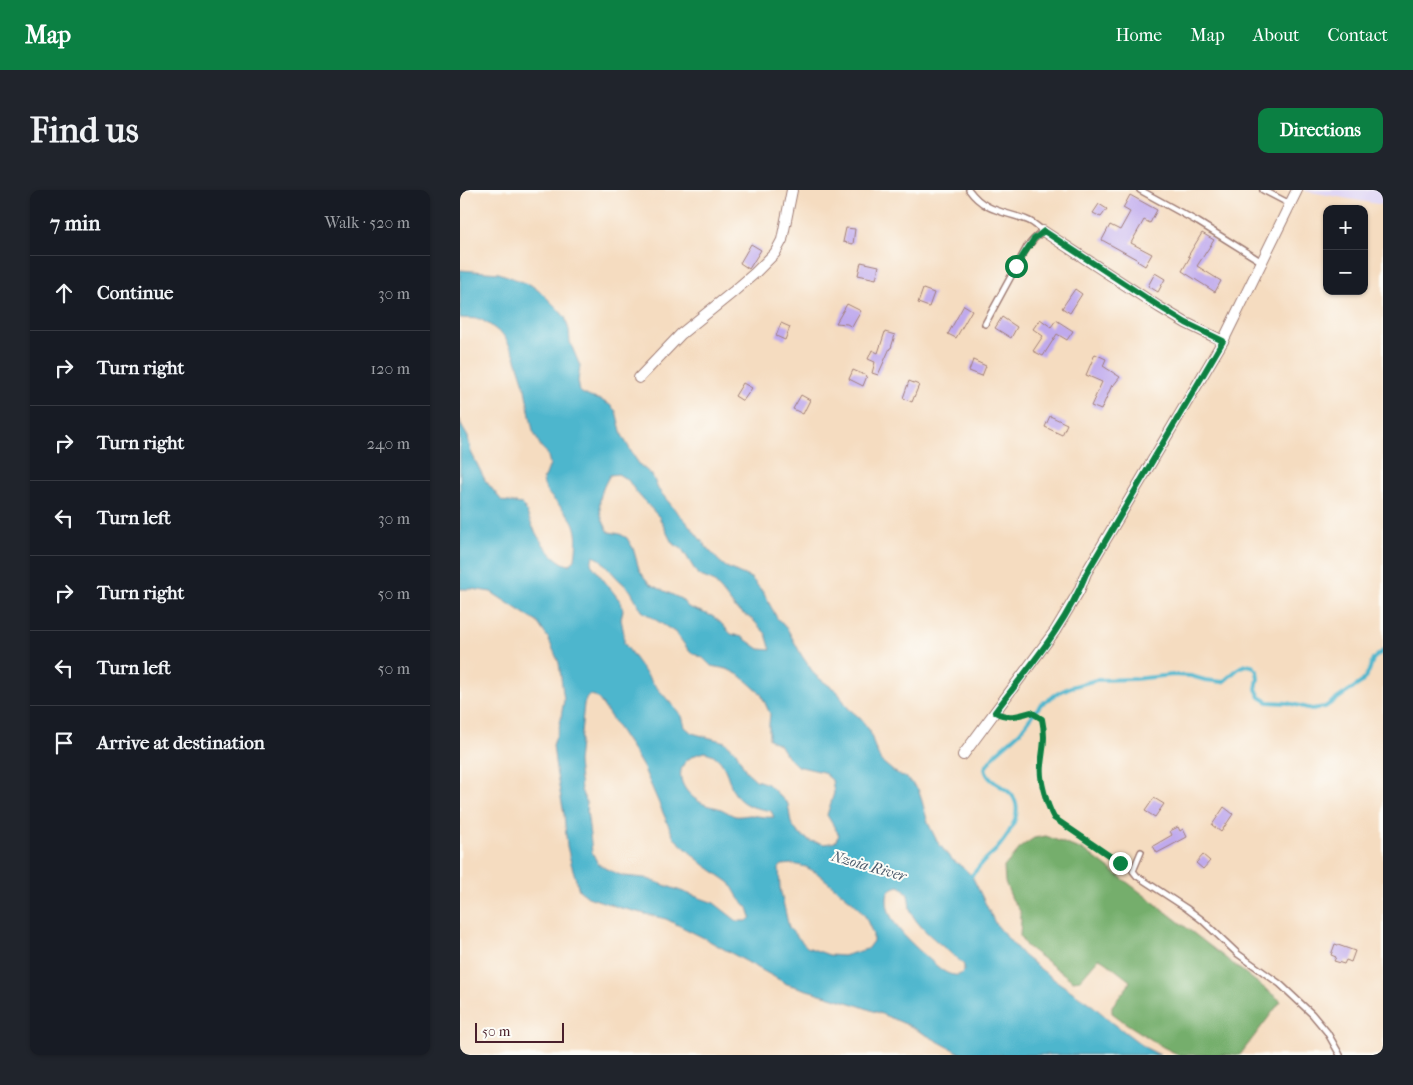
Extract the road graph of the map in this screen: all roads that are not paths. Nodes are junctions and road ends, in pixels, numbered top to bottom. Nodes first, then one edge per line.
1 (792, 190) edge
2 (969, 190) edge
3 (1140, 190) edge
4 (1263, 190) edge
5 (1297, 190) edge
6 (1291, 204) junction
7 (1044, 231) junction
8 (1262, 262) junction
9 (985, 324) dead end
10 (1223, 341) junction
11 (639, 378) dead end
12 (963, 755) dead end
13 (1141, 852) dead end
14 (1340, 1055) edge

1 - 11 street
2 - 7 lane
3 - 8 lane
4 - 6 lane
5 - 6 street
6 - 8 street
7 - 9 lane
7 - 10 street
8 - 10 street
10 - 12 street
13 - 14 lane

